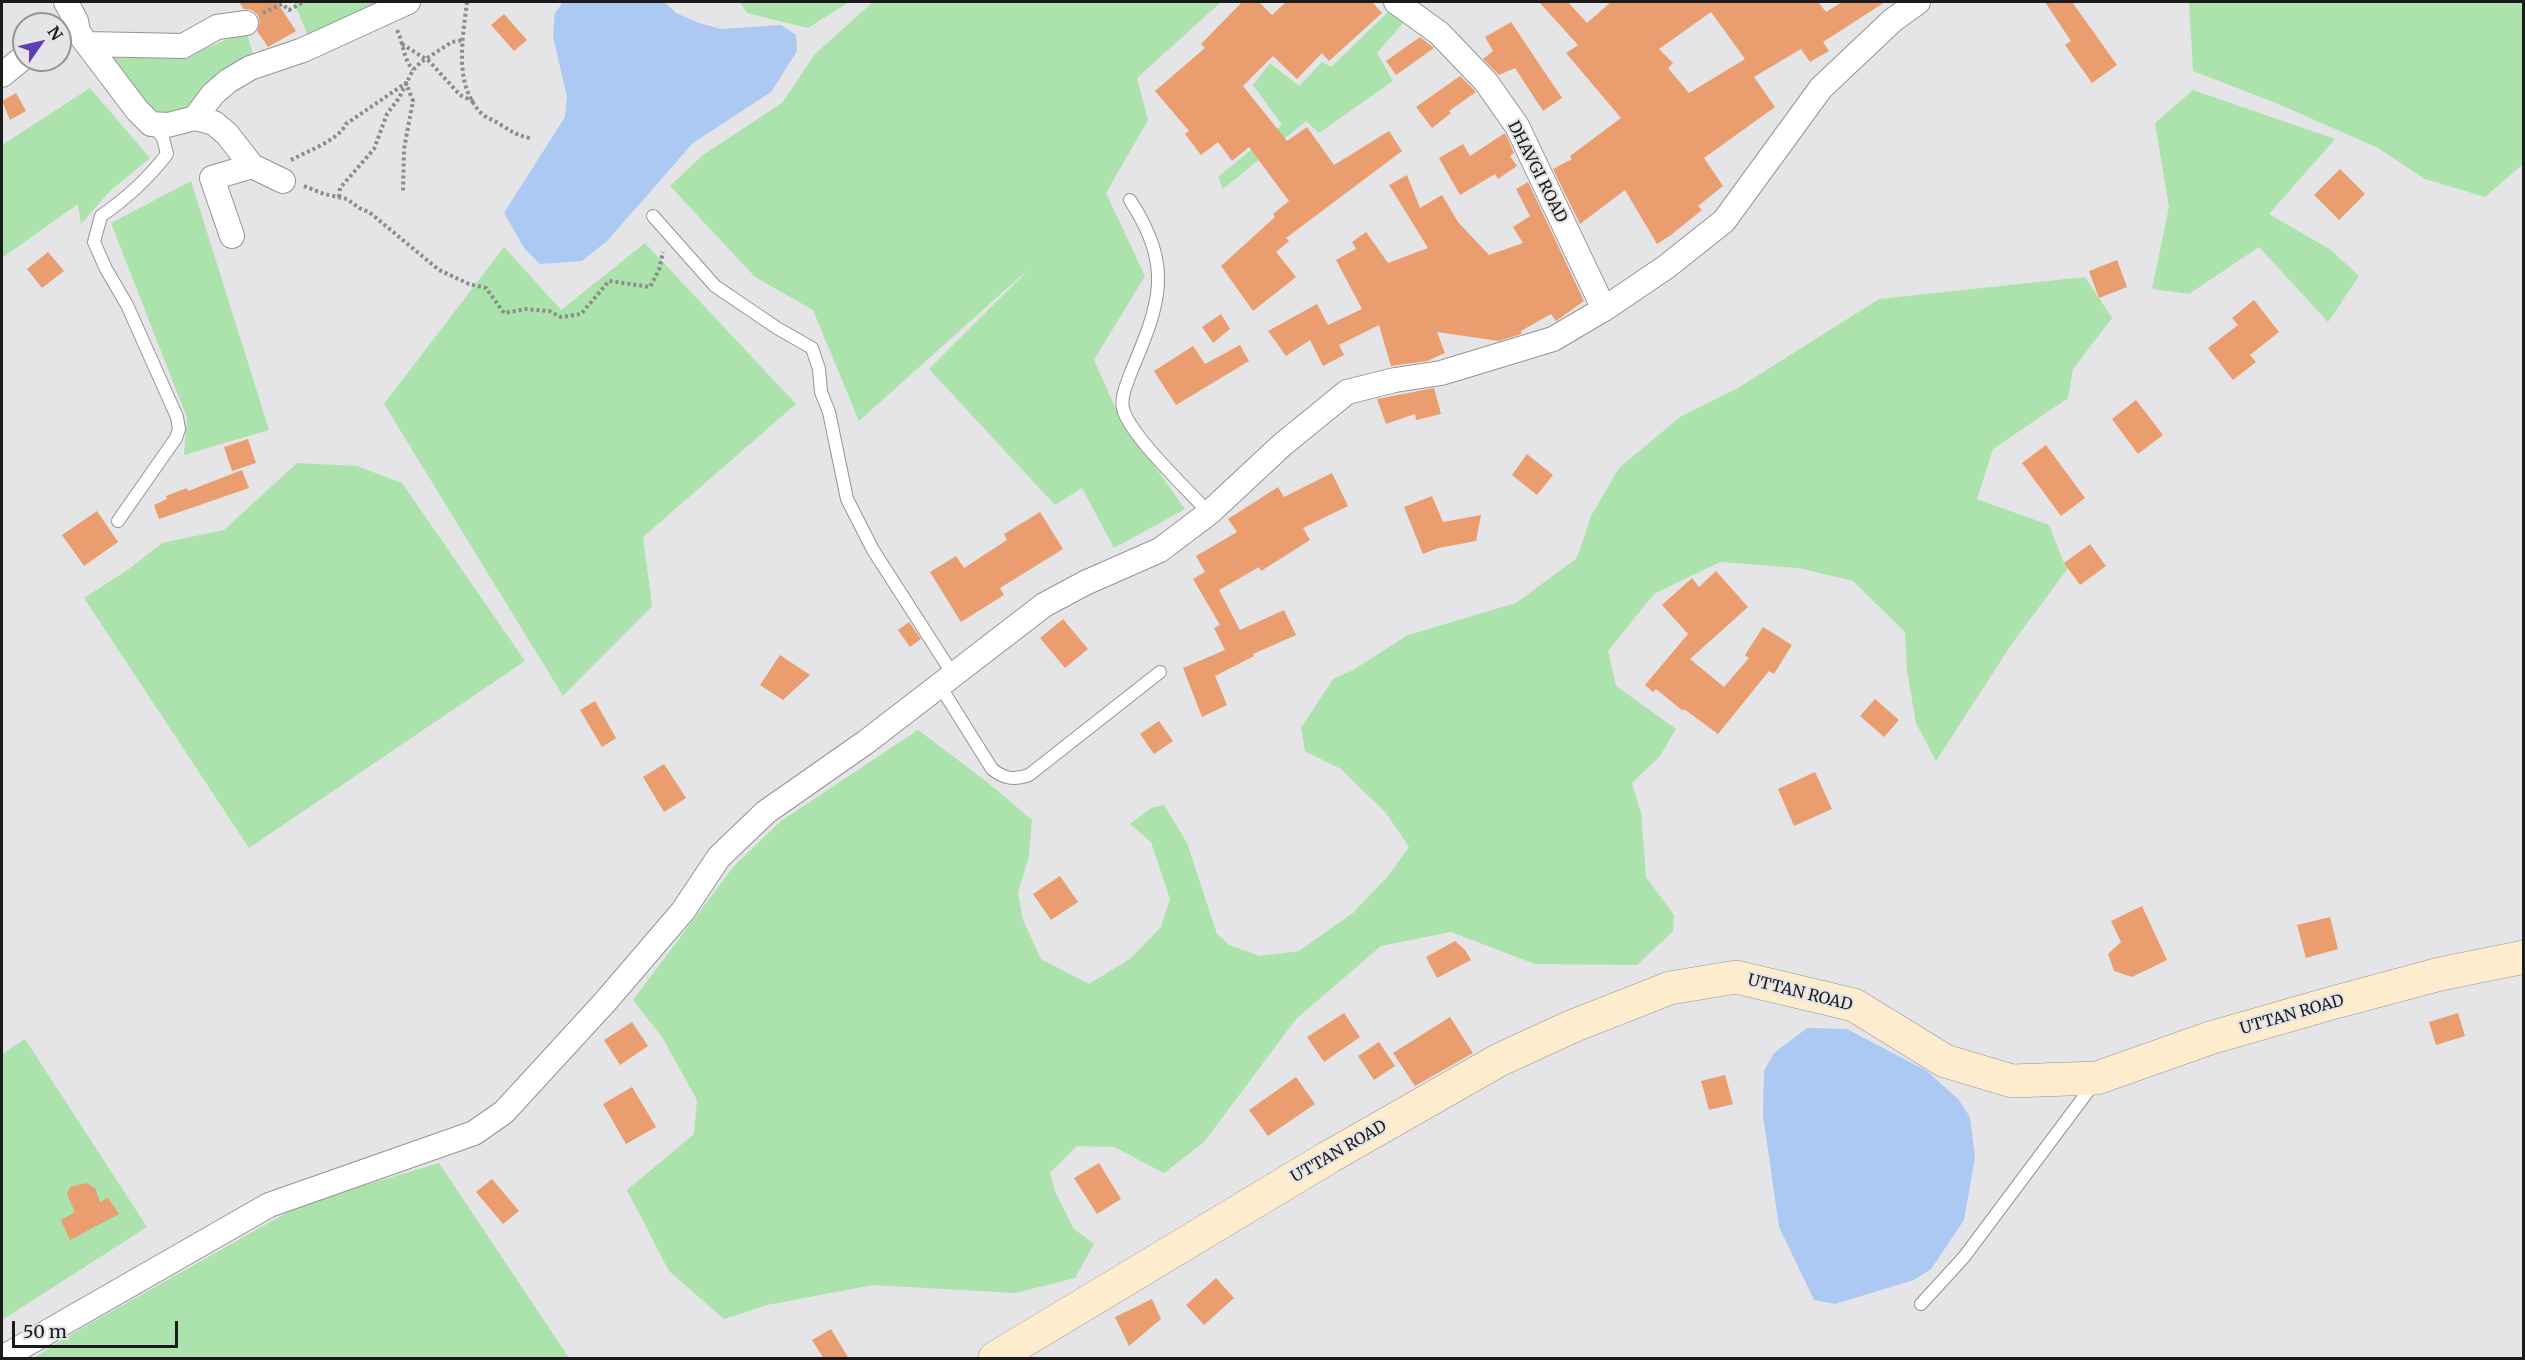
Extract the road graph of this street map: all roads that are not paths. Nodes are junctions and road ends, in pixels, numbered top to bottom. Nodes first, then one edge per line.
1 (408, 2) edge
2 (1396, 2) edge
3 (1918, 2) edge
4 (246, 23) road end
5 (72, 24) edge
6 (87, 44) junction
7 (195, 118) junction
8 (151, 123) junction
9 (1130, 200) dead end
10 (653, 216) dead end
11 (232, 236) dead end
12 (1604, 309) junction
13 (1209, 513) junction
14 (118, 520) dead end
15 (1160, 672) dead end
16 (947, 681) junction
17 (2523, 957) edge
18 (2097, 1078) junction
19 (1921, 1304) dead end
20 (2, 1358) edge
21 (995, 1359) edge

1 - 7 street
2 - 12 street, DHAVGI ROAD
3 - 12 street
4 - 6 street
5 - 6 street
6 - 8 street
7 - 8 street
7 - 11 street
8 - 14 lane
9 - 13 lane
10 - 16 lane
12 - 13 street
13 - 16 street
15 - 16 lane
16 - 20 street
17 - 18 main road, UTTAN ROAD
18 - 19 lane
18 - 21 main road, UTTAN ROAD

